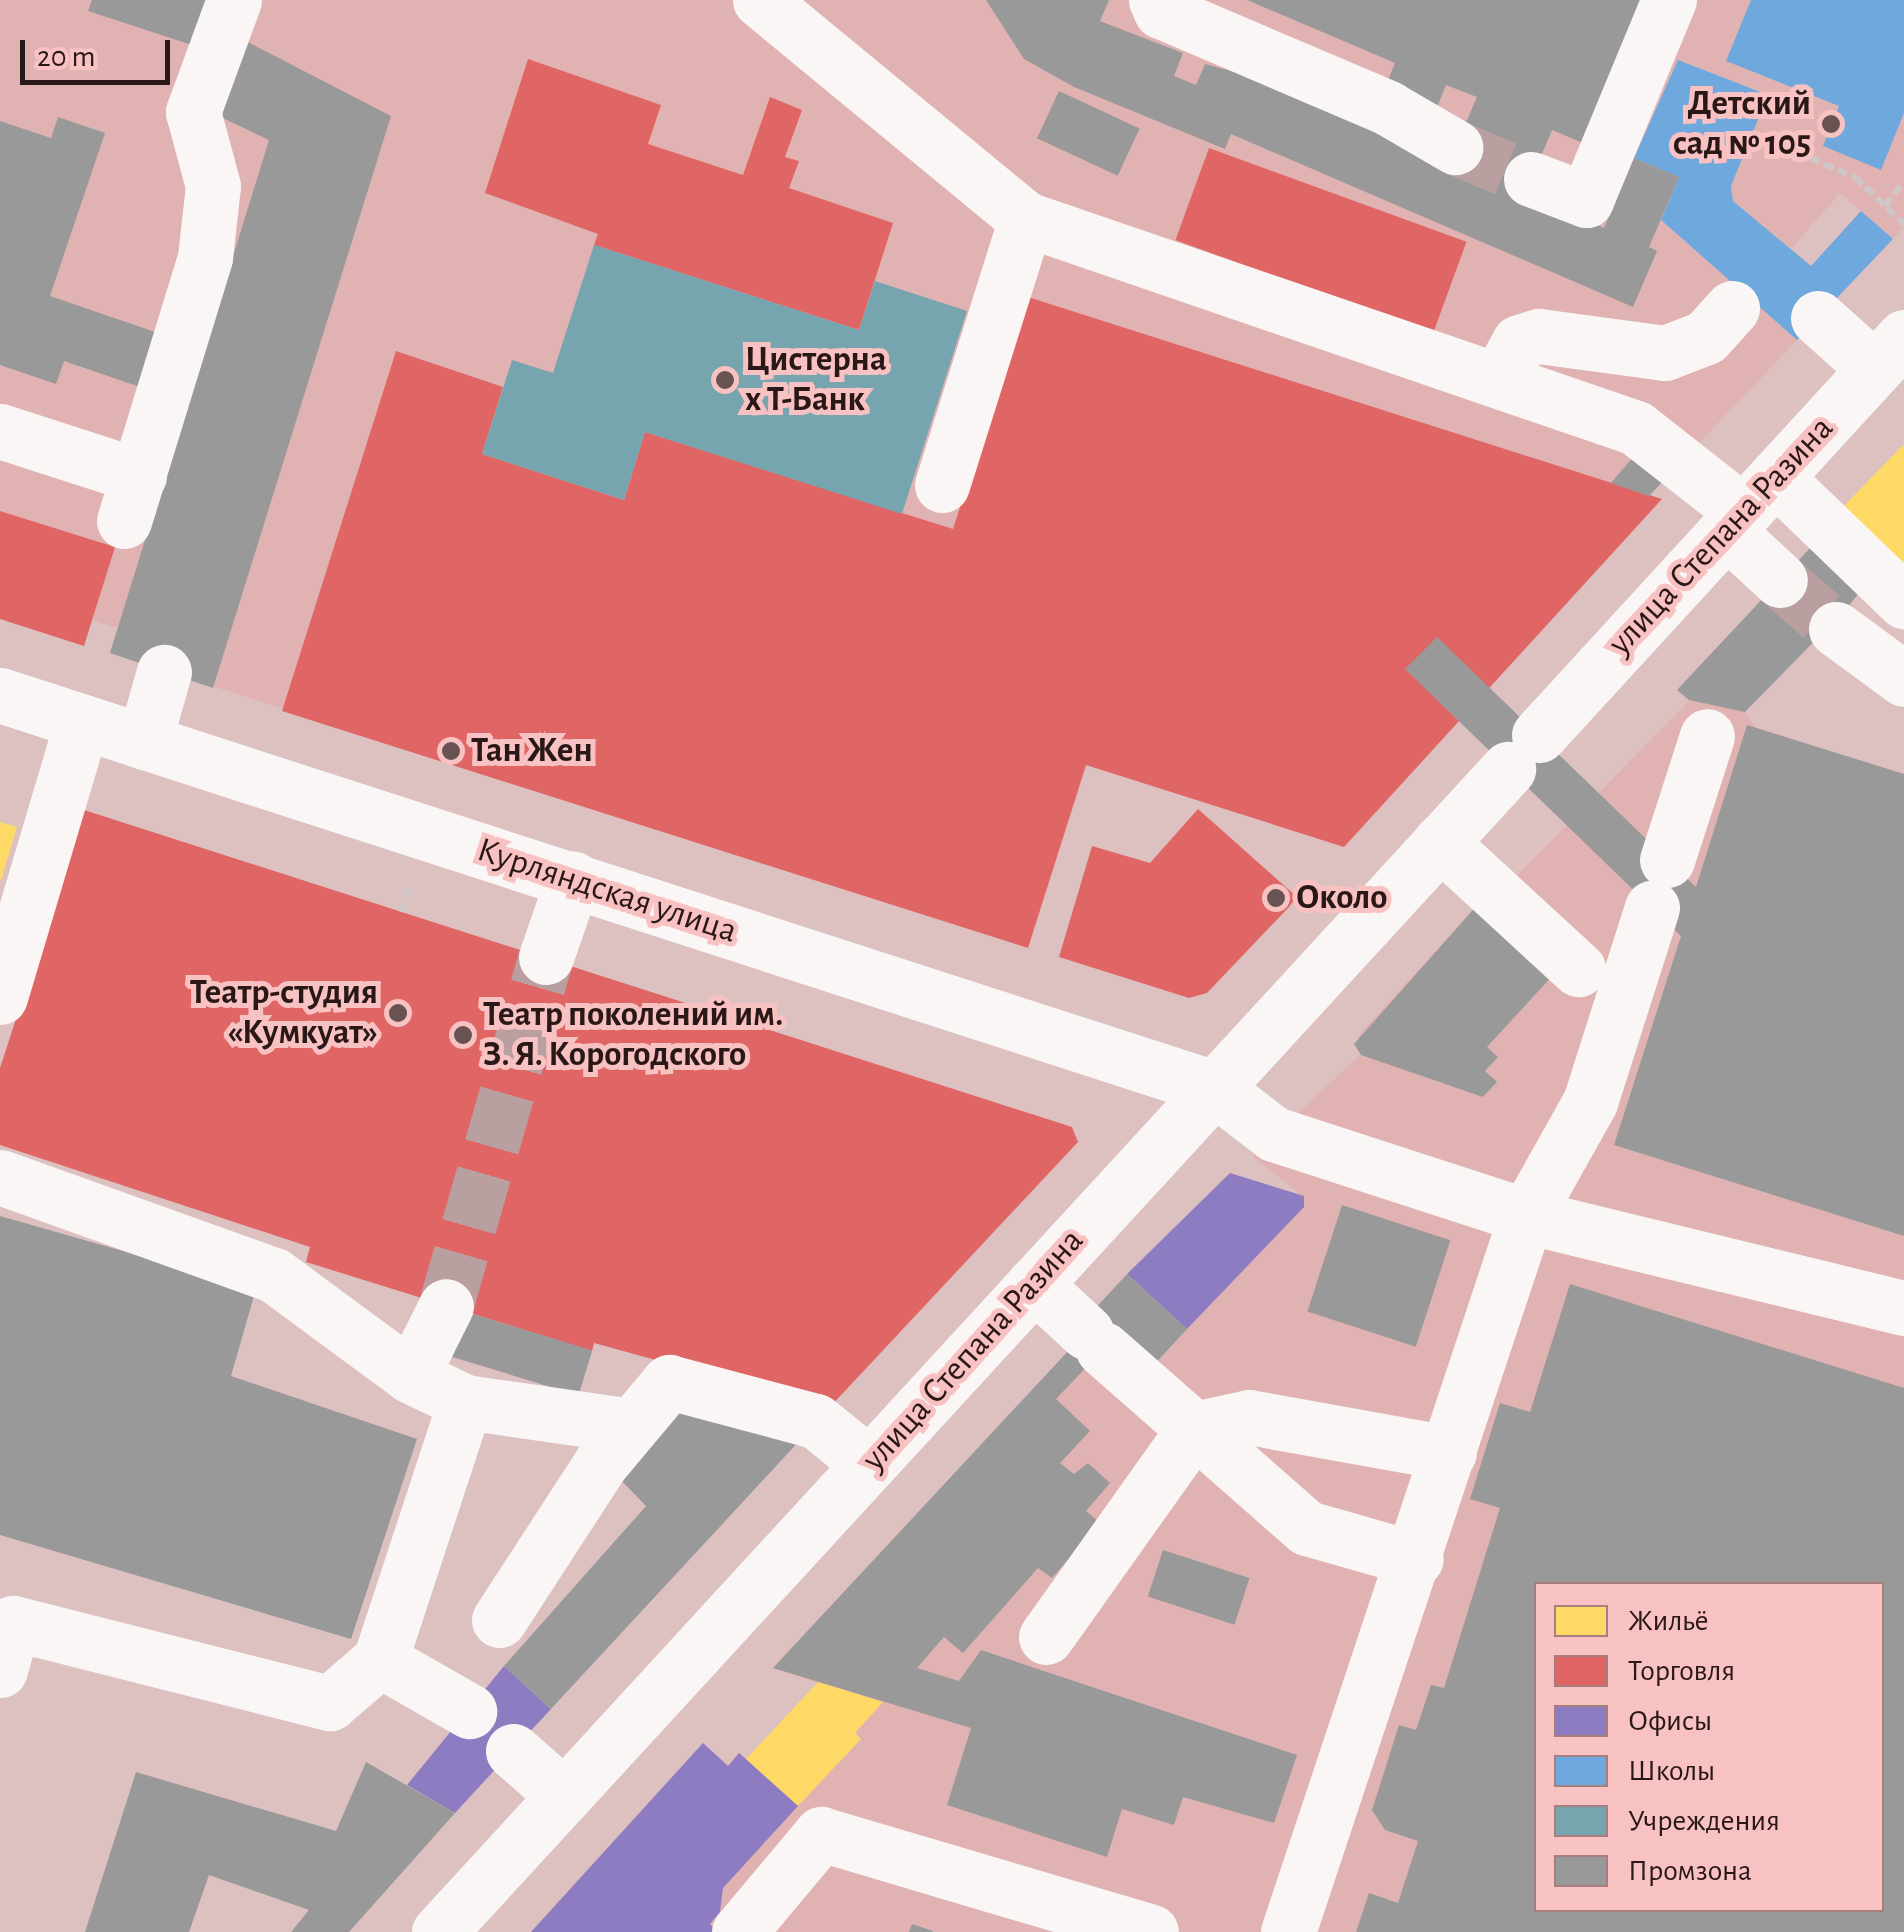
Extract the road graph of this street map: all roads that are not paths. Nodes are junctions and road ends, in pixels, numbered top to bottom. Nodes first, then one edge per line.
1 (234, 0) edge
2 (760, 0) edge
3 (1156, 0) edge
4 (1668, 0) edge
5 (1455, 147) tunnel mouth
6 (1531, 179) tunnel mouth
7 (1026, 219) junction
8 (1732, 308) dead end
9 (1818, 318) dead end
10 (1889, 353) edge
11 (1498, 380) junction
12 (0, 431) edge
13 (942, 485) dead end
14 (1748, 507) junction
15 (1780, 580) tunnel mouth
16 (1904, 601) edge
17 (1836, 629) tunnel mouth
18 (164, 672) dead end
19 (1904, 679) edge
20 (0, 695) edge
21 (82, 722) junction
22 (1706, 736) dead end
23 (144, 742) junction
24 (1440, 842) junction
25 (572, 879) junction
26 (546, 957) tunnel mouth
27 (1578, 969) dead end
28 (0, 997) edge
29 (1214, 1088) junction
30 (0, 1177) edge
31 (1526, 1216) junction
32 (1034, 1284) junction
33 (446, 1306) tunnel mouth
34 (1904, 1308) edge
35 (411, 1376) junction
36 (465, 1402) junction
37 (631, 1426) junction
38 (1194, 1429) junction
39 (1449, 1454) junction
40 (869, 1464) junction
41 (1416, 1559) junction
42 (499, 1620) dead end
43 (1046, 1637) dead end
44 (380, 1660) junction
45 (0, 1670) edge
46 (470, 1712) dead end
47 (513, 1750) dead end
48 (564, 1796) junction
49 (439, 1932) edge
50 (739, 1932) edge
51 (1151, 1932) edge
52 (1288, 1932) edge

1 - 12 street
2 - 7 street
3 - 5 street
4 - 6 street
7 - 11 street
7 - 13 street
8 - 11 street
9 - 10 street
10 - 14 street, улица Степана Разина
11 - 14 street
14 - 15 street
14 - 16 street
14 - 24 street, улица Степана Разина
17 - 19 street
18 - 23 street
20 - 21 street, Курляндская улица
21 - 23 street, Курляндская улица
21 - 28 street
22 - 31 street
23 - 25 street, Курляндская улица
24 - 27 street
24 - 29 street, улица Степана Разина
25 - 26 street
25 - 29 street, Курляндская улица
29 - 31 street, Курляндская улица
29 - 32 street, улица Степана Разина
30 - 35 street
31 - 34 street, Курляндская улица
31 - 39 street
32 - 38 street
32 - 40 street, улица Степана Разина
33 - 35 street
35 - 36 street
36 - 37 street
36 - 44 street
37 - 40 street
37 - 42 street
38 - 39 street
38 - 41 street
38 - 43 street
39 - 41 street
40 - 48 street, улица Степана Разина
41 - 52 street
44 - 45 street
44 - 46 street
47 - 48 street
48 - 49 street, улица Степана Разина
50 - 51 street

